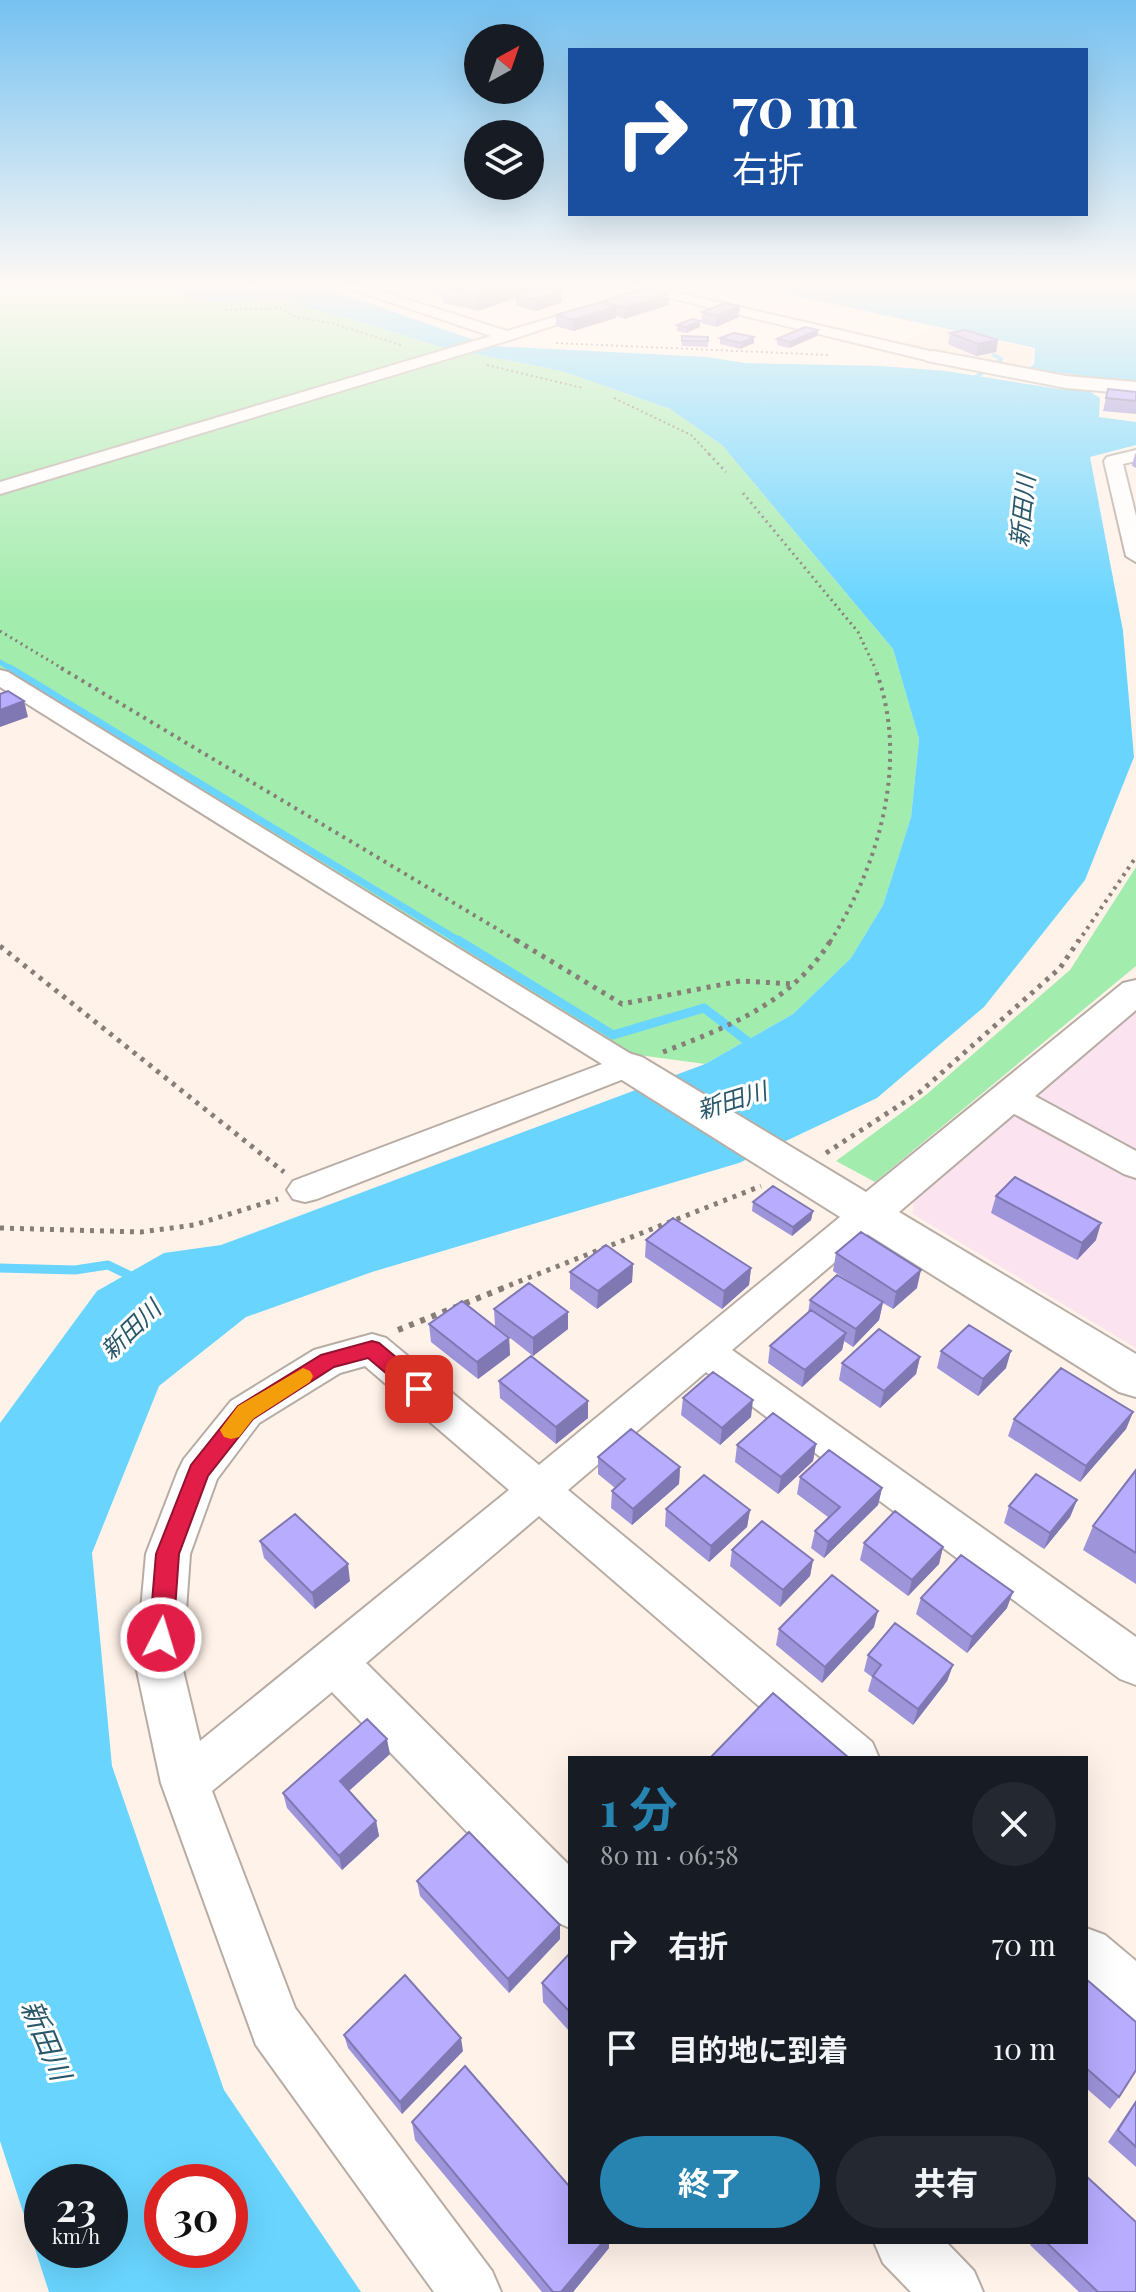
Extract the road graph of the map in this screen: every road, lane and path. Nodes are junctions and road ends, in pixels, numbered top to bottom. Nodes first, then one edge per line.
1 (317, 393) edge
2 (614, 398) dead end
3 (1136, 455) edge
4 (726, 472) dead end
5 (0, 488) edge
6 (743, 493) dead end
7 (1136, 556) edge
8 (0, 631) edge
9 (0, 677) edge
10 (0, 946) edge
11 (796, 984) junction
12 (1136, 991) edge
13 (628, 1066) junction
14 (1010, 1097) junction
15 (1136, 1166) edge
16 (305, 1190) junction
17 (870, 1212) junction
18 (0, 1228) edge
19 (705, 1351) junction
20 (1136, 1378) edge
21 (538, 1490) junction
22 (334, 1662) junction
23 (1136, 1664) edge
24 (853, 1756) edge
25 (185, 1783) junction
26 (568, 1900) edge
27 (1088, 1956) edge
28 (1136, 1996) edge
29 (906, 2244) edge
30 (471, 2292) edge
31 (953, 2292) edge

1 - 5 street
2 - 4 path
3 - 7 street
6 - 11 path
8 - 11 path
9 - 13 street
10 - 16 path
11 - 13 path
12 - 14 street
13 - 16 street
13 - 17 street
14 - 15 street
14 - 17 street
16 - 18 path
17 - 19 street
17 - 20 street
19 - 21 street
19 - 23 street
21 - 22 street
21 - 24 street
21 - 25 street
22 - 25 street
22 - 26 street
25 - 30 street
27 - 28 street
29 - 31 street

